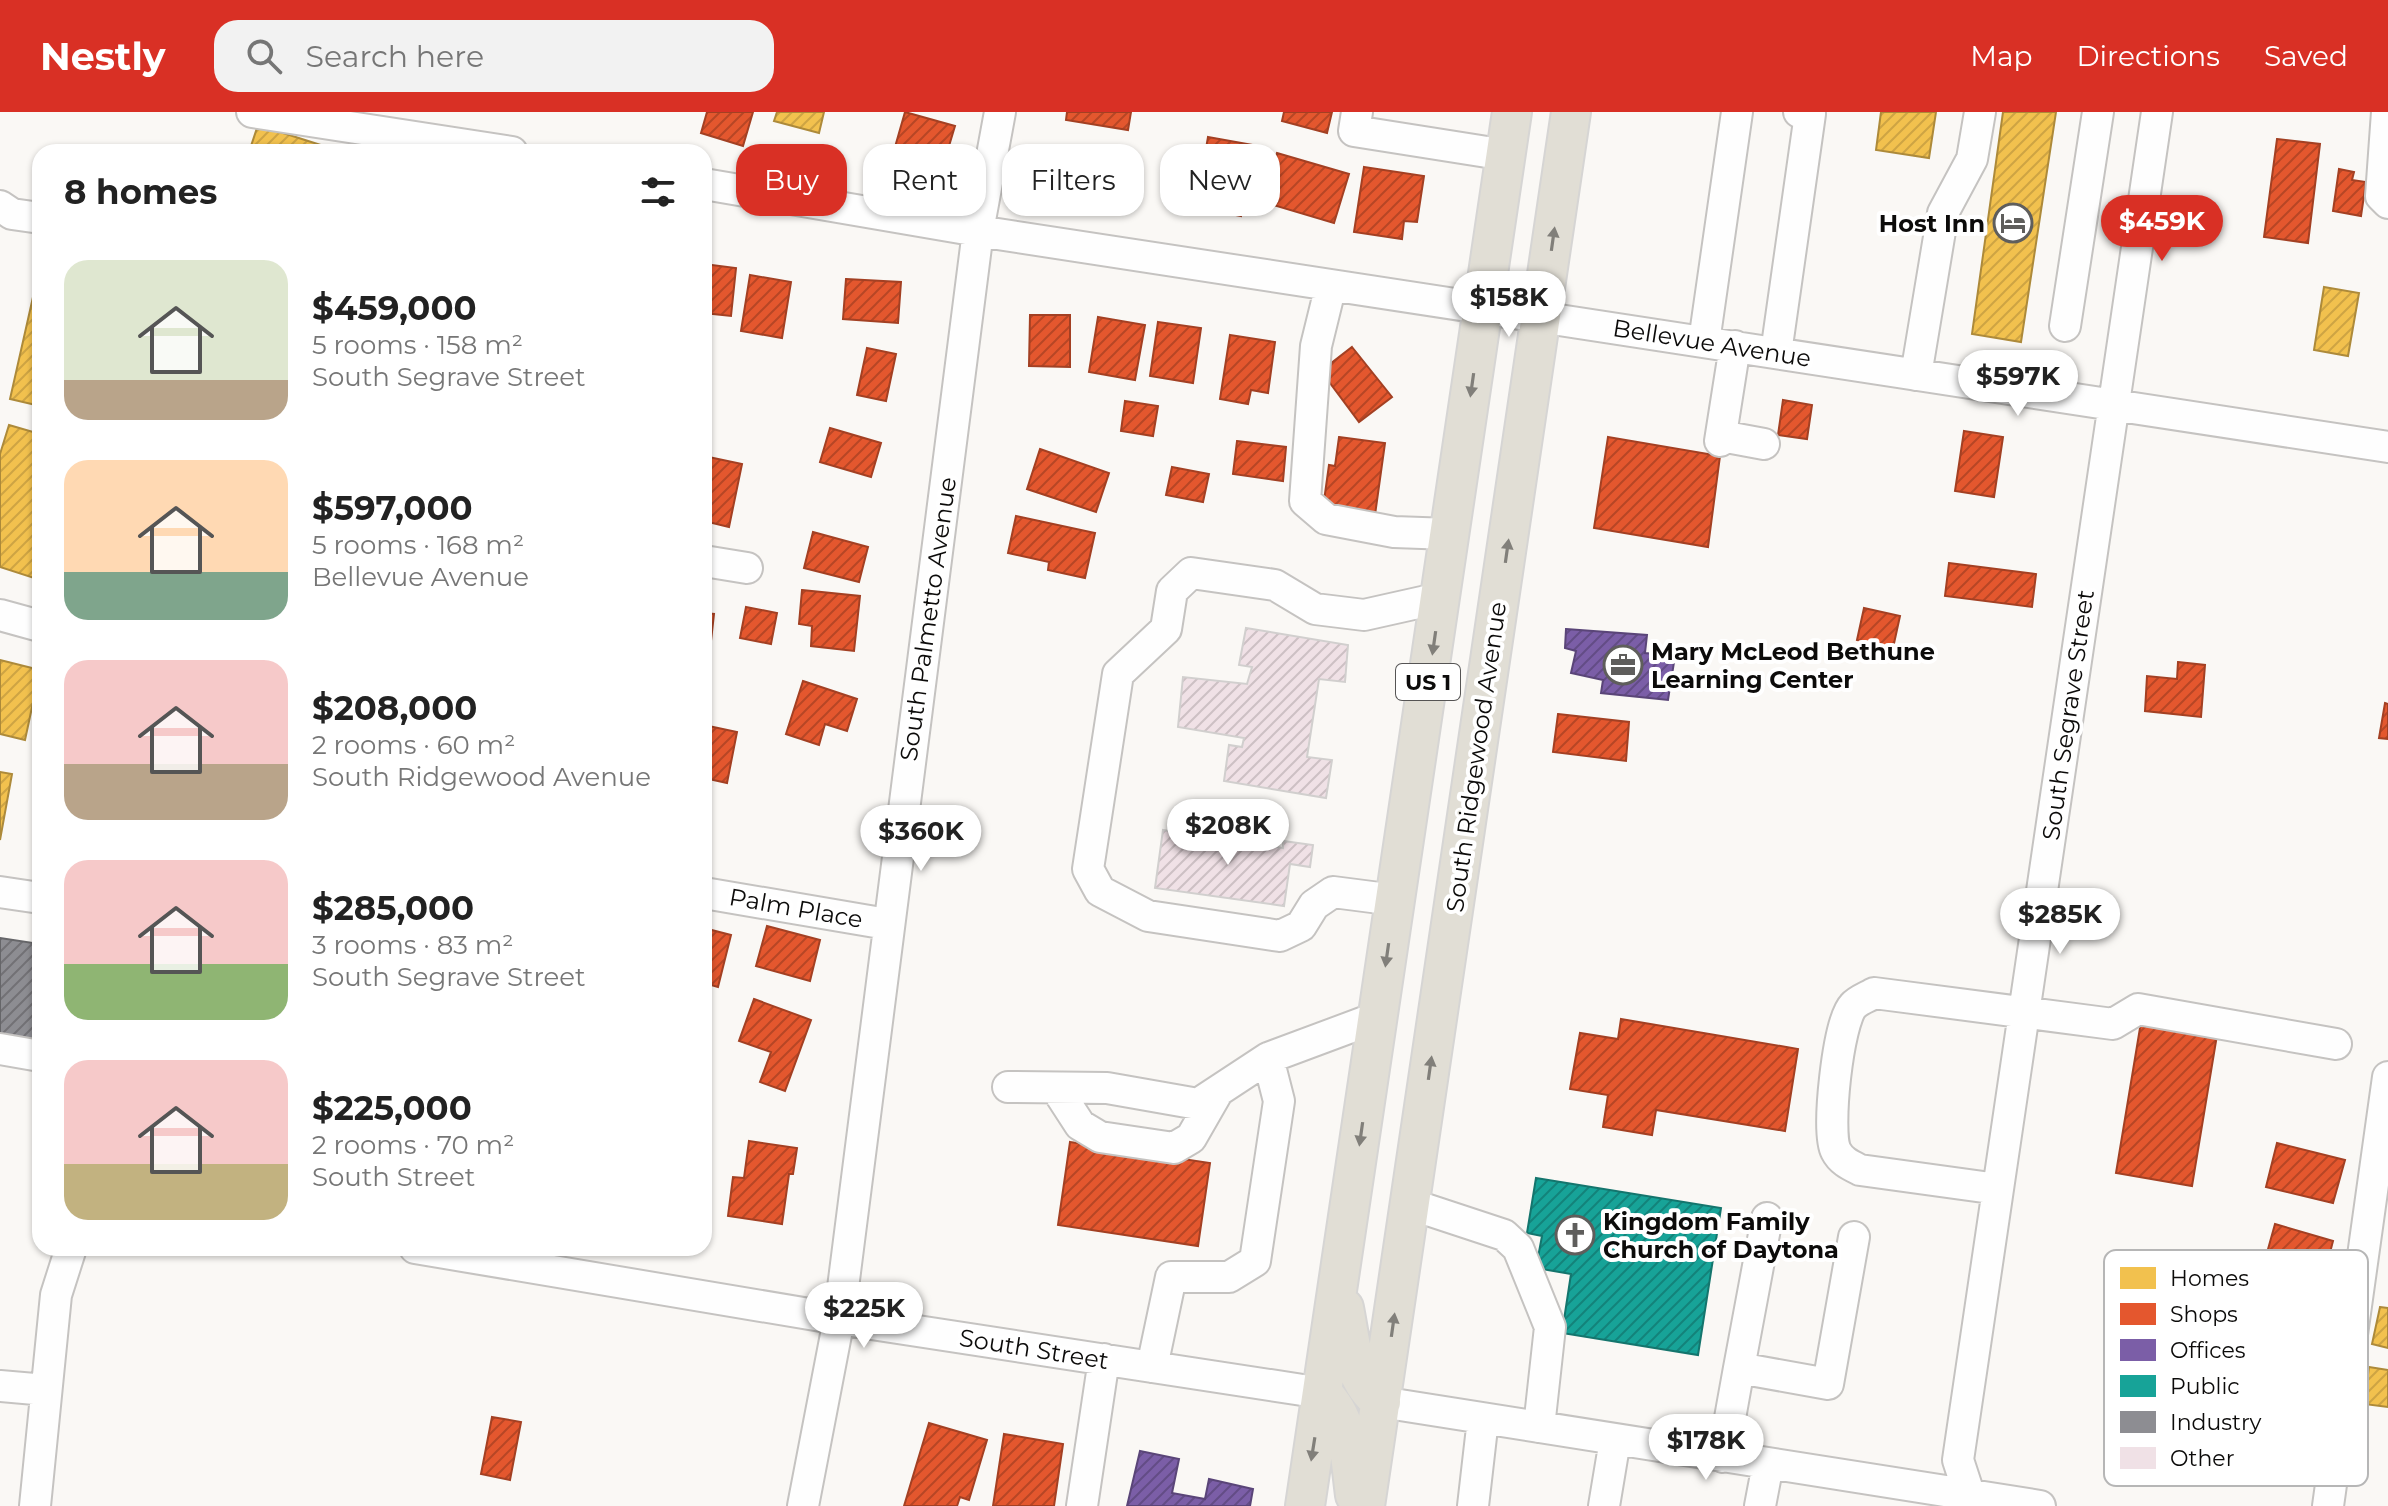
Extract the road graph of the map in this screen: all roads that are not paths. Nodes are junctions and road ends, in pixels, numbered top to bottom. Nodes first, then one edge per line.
1 (252, 112) edge
2 (1000, 112) edge
3 (1357, 112) edge
4 (1512, 112) edge
5 (1571, 112) edge
6 (1737, 112) edge
7 (1799, 112) edge
8 (1980, 112) edge
9 (2098, 112) edge
10 (2157, 112) edge
11 (2387, 112) edge
12 (406, 133) edge
13 (467, 144) edge
14 (1506, 155) junction
15 (712, 185) edge
16 (2384, 199) edge
17 (0, 206) edge
18 (32, 217) edge
19 (978, 231) junction
20 (1331, 285) junction
21 (1483, 308) junction
22 (1541, 316) junction
23 (2065, 326) dead end
24 (1704, 342) junction
25 (1735, 346) junction
26 (1776, 353) junction
27 (1916, 375) junction
28 (2113, 406) junction
29 (2387, 443) edge
30 (1764, 444) dead end
31 (1450, 534) junction
32 (712, 562) edge
33 (747, 568) dead end
34 (1440, 598) junction
35 (0, 615) edge
36 (32, 624) edge
37 (0, 892) edge
38 (712, 894) edge
39 (32, 897) edge
40 (1395, 900) junction
41 (887, 924) junction
42 (2024, 1011) junction
43 (1378, 1017) junction
44 (2336, 1044) dead end
45 (1268, 1058) junction
46 (2388, 1077) edge
47 (1008, 1087) dead end
48 (1056, 1088) junction
49 (1219, 1090) junction
50 (1998, 1189) junction
51 (1410, 1204) junction
52 (1767, 1218) dead end
53 (1854, 1237) dead end
54 (2364, 1250) edge
55 (68, 1256) edge
56 (506, 1256) edge
57 (1339, 1282) junction
58 (839, 1319) junction
59 (1104, 1359) junction
60 (1152, 1367) junction
61 (1739, 1368) junction
62 (0, 1386) edge
63 (46, 1390) junction
64 (1322, 1393) junction
65 (1381, 1402) junction
66 (1483, 1419) junction
67 (1539, 1427) junction
68 (1615, 1440) junction
69 (1723, 1457) junction
70 (1768, 1464) junction
71 (2331, 1486) edge
72 (1972, 1501) edge
73 (35, 1506) edge
74 (803, 1506) edge
75 (1082, 1506) edge
76 (1305, 1506) edge
77 (1357, 1506) edge
78 (1365, 1506) edge
79 (1473, 1506) edge
80 (1604, 1506) edge
81 (1760, 1506) edge
82 (2040, 1506) edge
83 (2328, 1506) edge

1 - 12 street
2 - 19 street, South Palmetto Avenue
3 - 14 street
4 - 14 main road, US 1
22 -> 5 main road, South Ridgewood Avenue / US 1
6 - 24 street
7 - 26 street
8 - 27 street
9 - 23 street
10 - 28 street, South Segrave Street
11 - 16 street
12 - 13 street
14 - 21 main road, US 1
15 - 19 street, Bellevue Avenue
17 - 18 street
19 - 20 street, Bellevue Avenue
19 - 41 street, South Palmetto Avenue
20 - 21 street, Bellevue Avenue
20 - 31 street
21 - 22 street, Bellevue Avenue
21 -> 31 main road, US 1
22 - 24 street, Bellevue Avenue
51 -> 22 main road, South Ridgewood Avenue / US 1
24 - 25 street, Bellevue Avenue
25 - 26 street, Bellevue Avenue
25 - 30 street
26 - 27 street, Bellevue Avenue
27 - 28 street, Bellevue Avenue
28 - 29 street, Bellevue Avenue
28 - 42 street, South Segrave Street
31 - 34 main road, US 1
32 - 33 street
34 -> 40 main road, US 1
34 - 40 street
35 - 36 street
37 - 39 street
38 - 41 street, Palm Place
40 -> 43 main road, US 1
41 - 58 street, South Palmetto Avenue
42 - 44 street
42 - 50 street, South Segrave Street
42 - 50 street
43 - 45 street
43 -> 57 main road, US 1
45 - 49 street
45 - 60 street
46 - 54 street
47 - 48 street
48 - 49 street
48 - 49 street
50 - 72 street, South Segrave Street
65 -> 51 main road, South Ridgewood Avenue / US 1
51 - 67 street
52 - 61 street
53 - 61 street
55 - 63 street
56 - 58 street, South Street
57 - 64 main road, US 1
57 - 65 main road
58 - 59 street, South Street
58 - 74 street, South Palmetto Avenue
59 - 60 street, South Street
59 - 75 street
60 - 64 street, South Street
61 - 69 street
62 - 63 street
63 - 73 street
64 -> 76 main road, US 1
64 - 77 main road
65 - 66 street
65 - 78 main road, US 1
66 - 67 street
66 - 79 street
67 - 68 street
68 - 69 street
68 - 80 street
69 - 70 street
70 - 72 street
70 - 81 street
71 - 83 street
72 - 82 street

